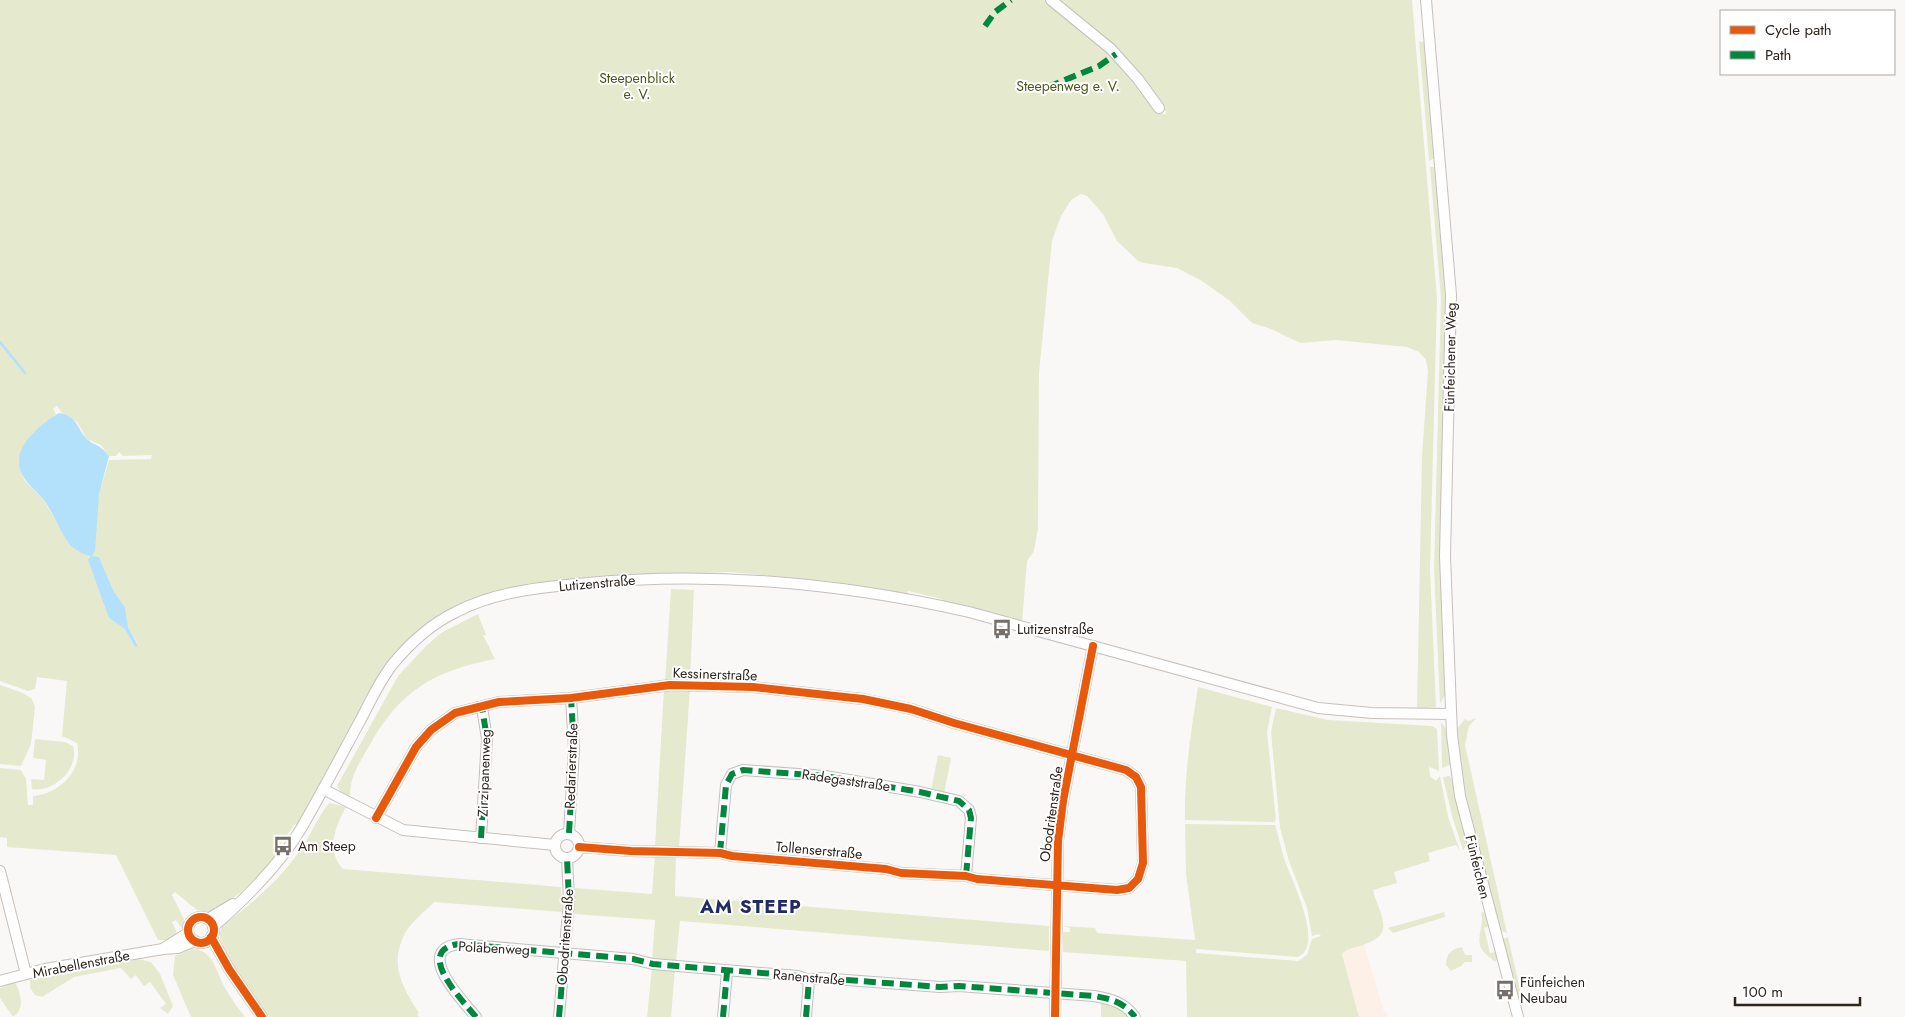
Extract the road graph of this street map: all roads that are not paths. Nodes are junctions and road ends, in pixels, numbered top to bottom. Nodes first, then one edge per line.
1 (1051, 0) edge
2 (1426, 0) edge
3 (1159, 108) dead end
4 (1092, 646) junction
5 (571, 698) junction
6 (482, 707) junction
7 (1451, 714) junction
8 (1072, 755) junction
9 (323, 789) junction
10 (376, 818) junction
11 (569, 834) junction
12 (481, 838) junction
13 (555, 845) junction
14 (579, 847) junction
15 (720, 853) junction
16 (567, 858) junction
17 (0, 870) edge
18 (966, 876) junction
19 (1056, 885) junction
20 (203, 933) junction
21 (564, 953) junction
22 (727, 972) junction
23 (26, 974) junction
24 (808, 980) junction
25 (0, 981) edge
26 (1055, 993) junction
27 (262, 1017) edge
28 (476, 1017) edge
29 (559, 1017) edge
30 (723, 1017) edge
31 (806, 1017) edge
32 (1055, 1017) edge
33 (1135, 1017) edge
34 (1518, 1017) edge

1 - 3 street
2 - 7 street, Fünfeichener Weg
4 - 7 street, Lutizenstraße
4 - 8 street, Obodritenstraße
4 - 9 street, Lutizenstraße
5 - 6 street, Kessinerstraße
5 - 8 street, Kessinerstraße
5 - 11 street, Redarierstraße
6 - 10 street, Kessinerstraße
6 - 12 street, Zirzipanenweg
7 - 34 street, Fünfeichen
8 - 19 street, Obodritenstraße
8 - 19 street, Kessinerstraße
9 - 10 street
9 - 20 street, Lutizenstraße
10 - 12 street
11 - 13 street
11 - 14 street
12 - 13 street
13 - 16 street
14 - 15 street, Tollenserstraße
14 - 16 street
15 - 18 street, Tollenserstraße
15 - 18 street, Radegaststraße
16 - 21 street, Obodritenstraße
17 - 23 street
18 - 19 street, Tollenserstraße
19 - 26 street, Obodritenstraße
20 - 23 street, Mirabellenstraße
20 - 27 street
21 - 22 street, Ranenstraße
21 - 28 street, Polabenweg
21 - 29 street, Obodritenstraße
22 - 24 street, Ranenstraße
22 - 30 street
23 - 25 street, Mirabellenstraße
24 - 26 street, Ranenstraße
24 - 31 street
26 - 32 street, Obodritenstraße
26 - 33 street, Ranenstraße

